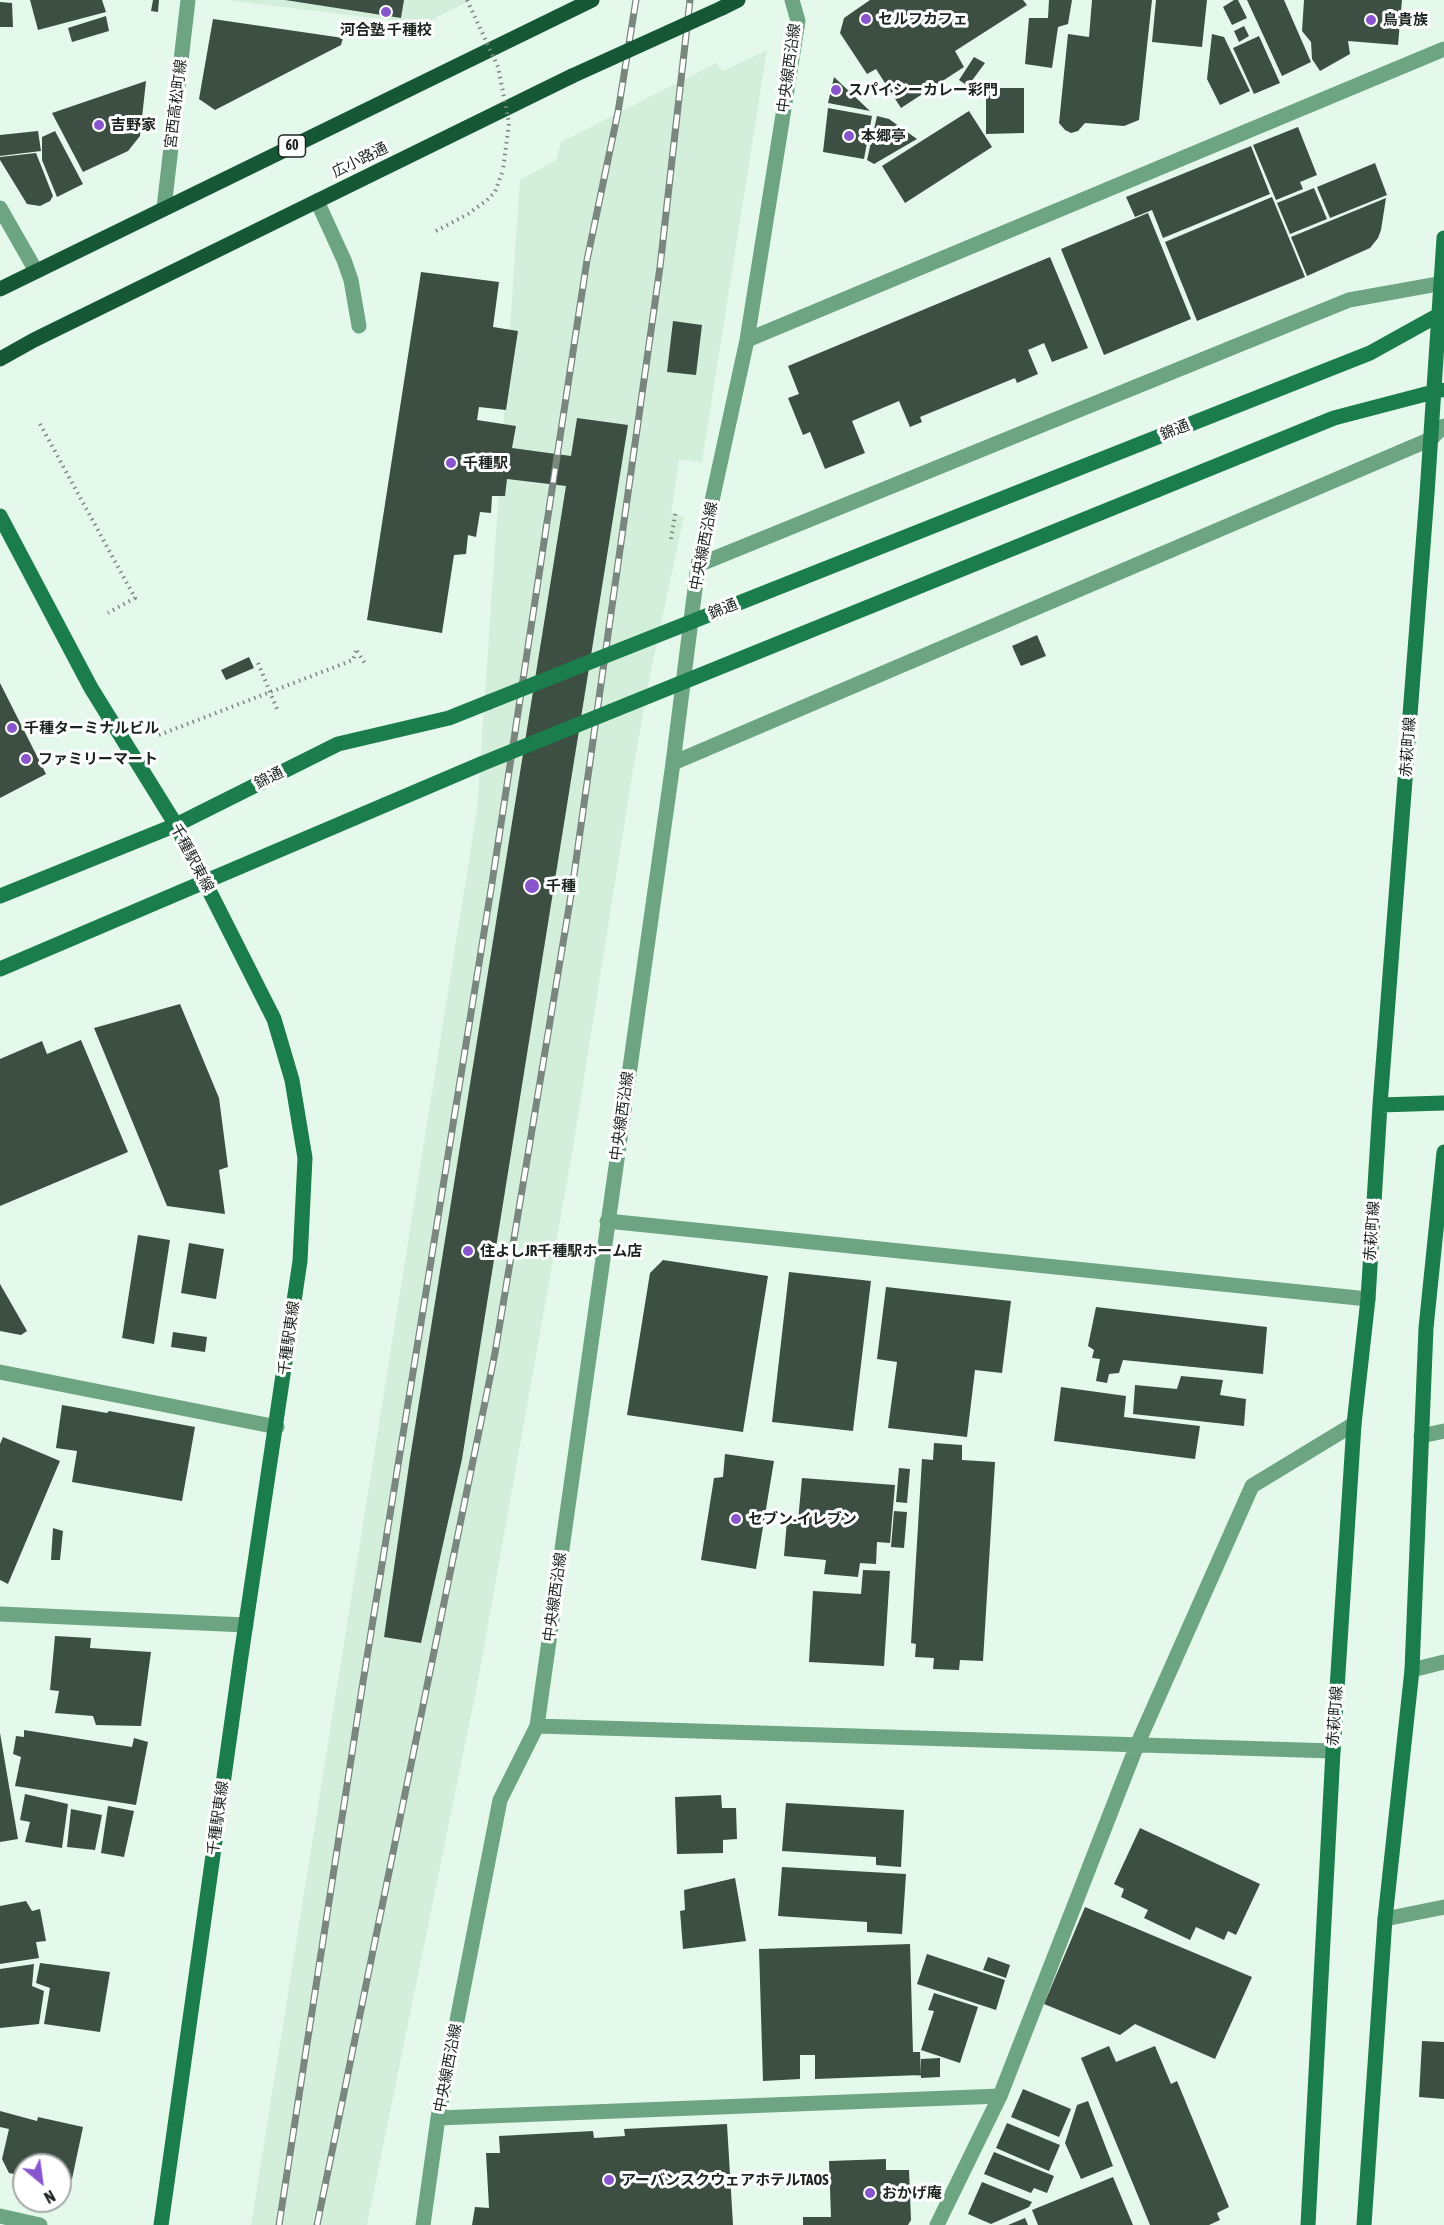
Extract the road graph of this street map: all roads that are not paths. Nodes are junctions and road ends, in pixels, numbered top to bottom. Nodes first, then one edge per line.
1 (188, 0) edge
2 (738, 0) edge
3 (792, 0) edge
4 (588, 2) edge
5 (1444, 49) edge
6 (317, 201) junction
7 (0, 208) edge
8 (164, 208) junction
9 (1444, 238) edge
10 (36, 271) junction
11 (1443, 283) edge
12 (0, 289) edge
13 (1442, 314) edge
14 (359, 326) dead end
15 (747, 340) junction
16 (0, 359) edge
17 (1439, 391) edge
18 (1444, 426) edge
19 (1431, 439) junction
20 (0, 516) edge
21 (698, 565) junction
22 (673, 763) junction
23 (176, 825) junction
24 (205, 882) junction
25 (0, 896) edge
26 (0, 969) edge
27 (1444, 1103) edge
28 (1380, 1105) junction
29 (1444, 1152) edge
30 (607, 1221) junction
31 (1368, 1299) junction
32 (0, 1372) edge
33 (1354, 1424) junction
34 (277, 1427) junction
35 (1444, 1431) edge
36 (1421, 1436) junction
37 (0, 1614) edge
38 (246, 1625) junction
39 (1444, 1662) edge
40 (1412, 1670) junction
41 (537, 1726) junction
42 (1137, 1745) junction
43 (1333, 1750) junction
44 (1444, 1907) edge
45 (1385, 1919) junction
46 (1000, 2096) junction
47 (438, 2118) junction
48 (0, 2216) edge
49 (40, 2225) edge
50 (161, 2225) edge
51 (423, 2225) edge
52 (937, 2225) edge
53 (1308, 2225) edge
54 (1364, 2225) edge

1 - 8 street, 宮西高松町線
2 - 6 main road, 広小路通, bridge
3 - 15 street, 中央線西沿線
4 - 8 main road, 60
5 - 15 street
6 - 14 street
6 - 16 main road, 広小路通
7 - 10 street
8 - 10 main road, 60
9 - 11 street, 赤萩町線
10 - 12 main road, 60
11 - 13 street, 赤萩町線
11 - 21 street
13 - 17 street, 赤萩町線
13 - 23 street, 錦通, bridge
15 - 21 street, 中央線西沿線
17 - 19 street, 赤萩町線
17 - 24 street, bridge
18 - 19 street
19 - 22 street
19 - 28 street, 赤萩町線
20 - 23 street, 千種駅東線
21 - 22 street, 中央線西沿線
22 - 30 street, 中央線西沿線
23 - 24 street, 千種駅東線
23 - 25 street, 錦通
24 - 26 street
24 - 34 street, 千種駅東線
27 - 28 street
28 - 31 street, 赤萩町線
29 - 36 street
30 - 31 street
30 - 41 street, 中央線西沿線
31 - 33 street, 赤萩町線
32 - 34 street
33 - 42 street
33 - 43 street, 赤萩町線
34 - 38 street, 千種駅東線
35 - 36 street
36 - 40 street
37 - 38 street
38 - 50 street, 千種駅東線
39 - 40 street
40 - 45 street
41 - 42 street
41 - 47 street, 中央線西沿線
42 - 43 street
42 - 46 street
43 - 53 street, 赤萩町線
44 - 45 street
45 - 54 street
46 - 47 street
46 - 52 street
47 - 51 street, 中央線西沿線
48 - 49 street

